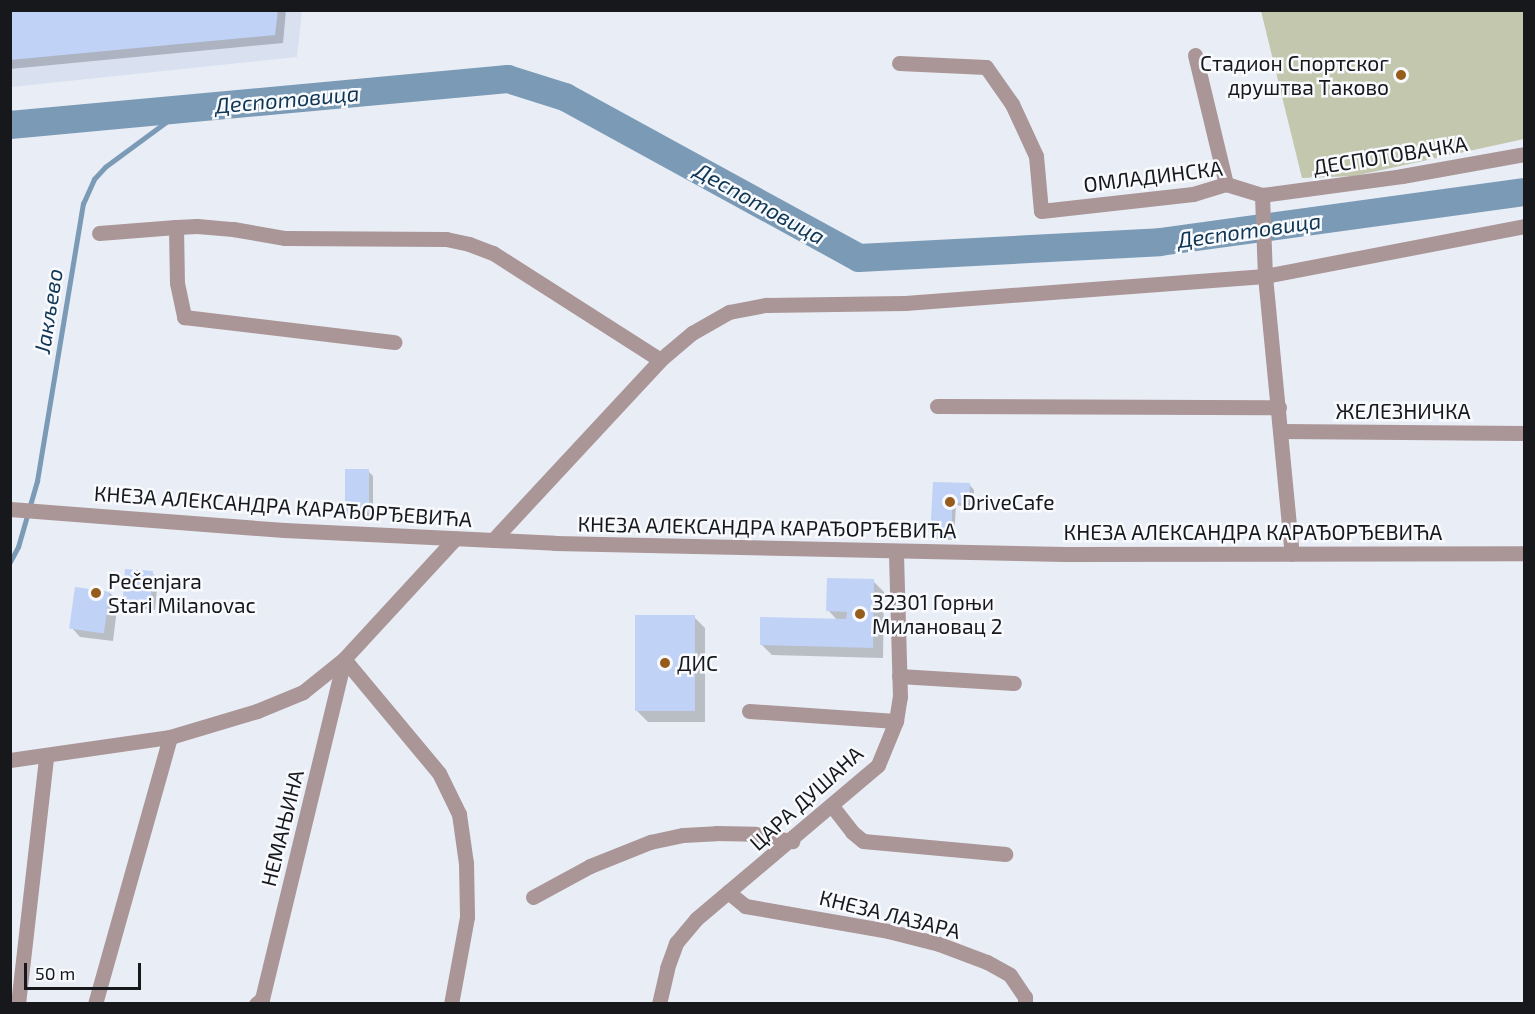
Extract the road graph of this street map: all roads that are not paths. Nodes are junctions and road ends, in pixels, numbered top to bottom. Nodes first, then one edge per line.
1 (1195, 55) dead end
2 (899, 63) dead end
3 (1524, 154) edge
4 (1226, 184) junction
5 (1261, 201) junction
6 (1524, 226) edge
7 (176, 227) junction
8 (99, 233) dead end
9 (1266, 276) junction
10 (395, 342) dead end
11 (660, 360) junction
12 (937, 406) dead end
13 (1280, 407) junction
14 (1281, 431) junction
15 (1524, 433) edge
16 (10, 509) edge
17 (454, 540) junction
18 (493, 540) junction
19 (896, 551) junction
20 (1524, 553) edge
21 (1292, 554) junction
22 (344, 659) junction
23 (899, 676) junction
24 (1014, 683) dead end
25 (749, 711) dead end
26 (896, 721) junction
27 (170, 737) junction
28 (46, 757) junction
29 (10, 760) edge
30 (832, 806) junction
31 (792, 841) junction
32 (1005, 854) dead end
33 (728, 892) junction
34 (534, 897) dead end
35 (18, 1004) edge
36 (94, 1004) edge
37 (256, 1004) edge
38 (452, 1004) edge
39 (659, 1004) edge
40 (1025, 1004) edge

1 - 4 street
2 - 4 street, ОМЛАДИНСКА
3 - 5 street, ДЕСПОТОВАЧКА
4 - 5 street, ОМЛАДИНСКА
5 - 9 street
6 - 9 street
7 - 8 street
7 - 10 street
7 - 11 street
9 - 11 street
9 - 13 street
11 - 18 street
12 - 13 street
13 - 14 street
14 - 15 street, ЖЕЛЕЗНИЧКА
14 - 21 street
16 - 17 street, КНЕЗА АЛЕКСАНДРА КАРАЂОРЂЕВИЋА
17 - 18 street, КНЕЗА АЛЕКСАНДРА КАРАЂОРЂЕВИЋА
17 - 22 street
18 - 19 street, КНЕЗА АЛЕКСАНДРА КАРАЂОРЂЕВИЋА
19 - 21 street, КНЕЗА АЛЕКСАНДРА КАРАЂОРЂЕВИЋА
19 - 23 street, ЦАРА ДУШАНА
20 - 21 street, КНЕЗА АЛЕКСАНДРА КАРАЂОРЂЕВИЋА
22 - 27 street
22 - 37 street, НЕМАЊИНА
22 - 38 street
23 - 24 street
23 - 26 street, ЦАРА ДУШАНА
25 - 26 street
26 - 30 street, ЦАРА ДУШАНА
27 - 28 street
27 - 36 street
28 - 29 street
28 - 35 street
30 - 31 street, ЦАРА ДУШАНА
30 - 32 street
31 - 33 street, ЦАРА ДУШАНА
31 - 34 street
33 - 39 street, ЦАРА ДУШАНА
33 - 40 street, КНЕЗА ЛАЗАРА

